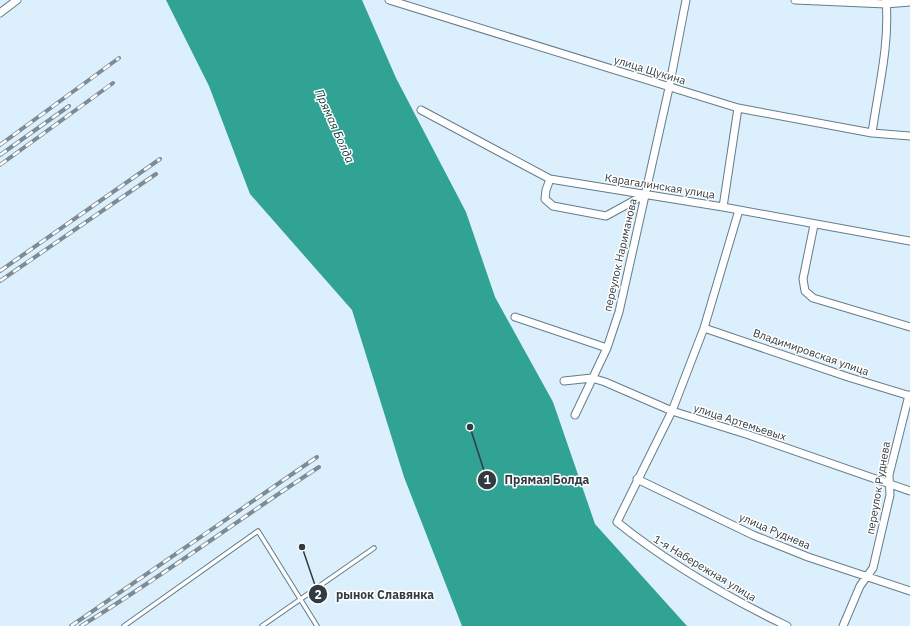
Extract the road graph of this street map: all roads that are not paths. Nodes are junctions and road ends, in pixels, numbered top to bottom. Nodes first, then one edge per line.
1 (17, 0) edge
2 (389, 0) edge
3 (686, 0) edge
4 (795, 0) edge
5 (886, 2) edge
6 (910, 2) edge
7 (0, 13) edge
8 (669, 88) junction
9 (738, 108) junction
10 (420, 110) dead end
11 (872, 133) junction
12 (910, 136) edge
13 (550, 179) junction
14 (646, 194) junction
15 (723, 207) junction
16 (739, 210) junction
17 (814, 225) junction
18 (910, 241) edge
19 (515, 317) dead end
20 (910, 327) edge
21 (704, 328) junction
22 (607, 348) junction
23 (592, 378) junction
24 (564, 381) dead end
25 (909, 396) edge
26 (672, 411) junction
27 (575, 415) dead end
28 (637, 479) junction
29 (890, 485) junction
30 (910, 491) edge
31 (374, 548) dead end
32 (866, 577) junction
33 (910, 591) edge
34 (301, 599) junction
35 (124, 626) edge
36 (262, 626) edge
37 (317, 626) edge
38 (787, 626) edge
39 (843, 626) edge

1 - 7 street
2 - 8 street, улица Щукина
3 - 8 street, переулок Нариманова
4 - 5 street
5 - 6 street
5 - 11 street
8 - 9 street, улица Щукина
8 - 14 street, переулок Нариманова
9 - 11 street, улица Щукина
9 - 15 street
10 - 13 street, Карагалинская улица
11 - 12 street, улица Щукина
13 - 14 street, Карагалинская улица
13 - 14 street
14 - 15 street, Карагалинская улица
14 - 22 street, переулок Нариманова
15 - 16 street, Карагалинская улица
16 - 17 street, Карагалинская улица
16 - 21 street
17 - 18 street, Карагалинская улица
17 - 20 street
19 - 22 street
21 - 25 street, Владимировская улица
21 - 26 street
22 - 23 street, переулок Нариманова
23 - 24 street, улица Артемьевых
23 - 26 street, улица Артемьевых
23 - 27 street, переулок Нариманова
25 - 29 street, переулок Руднева
26 - 28 street
26 - 29 street, улица Артемьевых
28 - 32 street, улица Руднева
28 - 38 street, 1-я Набережная улица
29 - 30 street, улица Артемьевых
29 - 32 street, переулок Руднева
31 - 34 lane
32 - 33 street, улица Руднева
32 - 39 street, переулок Руднева
34 - 35 lane
34 - 36 lane
34 - 37 lane

